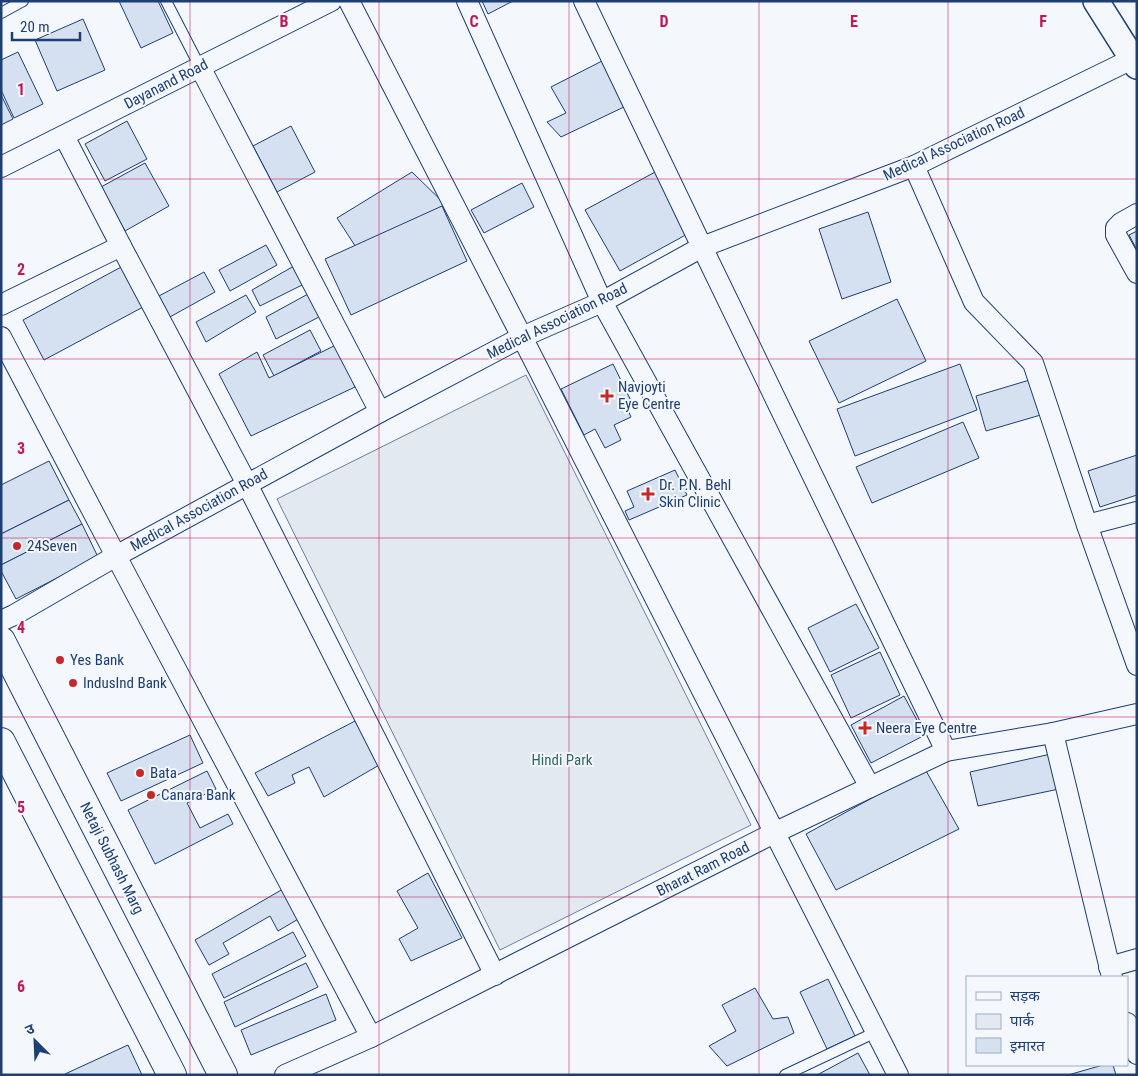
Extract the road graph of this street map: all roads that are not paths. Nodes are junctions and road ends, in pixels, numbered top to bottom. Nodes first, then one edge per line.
1 (23, 1) edge
2 (166, 1) edge
3 (331, 1) edge
4 (349, 1) edge
5 (467, 1) edge
6 (584, 1) edge
7 (1098, 2) edge
8 (1, 13) edge
9 (1134, 63) edge
10 (200, 67) junction
11 (64, 136) junction
12 (914, 166) junction
13 (1, 167) edge
14 (1137, 214) edge
15 (120, 246) junction
16 (702, 247) junction
17 (1137, 273) edge
18 (602, 302) junction
19 (1, 305) edge
20 (1, 337) edge
21 (522, 337) junction
22 (380, 412) junction
23 (247, 484) junction
24 (1137, 512) edge
25 (1087, 525) junction
26 (116, 556) junction
27 (1, 621) edge
28 (1, 641) edge
29 (1137, 665) edge
30 (1137, 714) edge
31 (1053, 733) junction
32 (1, 742) edge
33 (946, 751) junction
34 (870, 787) junction
35 (774, 833) junction
36 (1137, 959) edge
37 (1111, 972) edge
38 (495, 975) junction
39 (1128, 1026) edge
40 (876, 1032) junction
41 (372, 1037) junction
42 (1137, 1054) edge
43 (172, 1075) edge
44 (223, 1075) edge
45 (286, 1075) edge
46 (785, 1075) edge
47 (898, 1075) edge

1 - 8 lane
2 - 10 lane
3 - 10 street, Dayanand Road
4 - 21 street
5 - 18 street
6 - 16 street
7 - 9 street
9 - 12 street, Medical Association Road
10 - 11 street, Dayanand Road
10 - 22 street
11 - 13 street, Dayanand Road
11 - 15 street
12 - 16 street, Medical Association Road
12 - 25 street
14 - 17 street
15 - 19 street
15 - 23 street
16 - 18 street, Medical Association Road
16 - 33 street
18 - 21 street, Medical Association Road
18 - 34 street
20 - 26 street
21 - 22 street, Medical Association Road
21 - 35 street
22 - 23 street, Medical Association Road
23 - 26 street, Medical Association Road
23 - 38 street
24 - 25 street
25 - 29 street
26 - 27 street, Medical Association Road
26 - 41 street
28 - 44 main road, Netaji Subhash Marg
30 - 31 street, Bharat Ram Road
31 - 33 street, Bharat Ram Road
31 - 37 street
32 - 43 main road
33 - 34 street, Bharat Ram Road
34 - 35 street, Bharat Ram Road
35 - 38 street, Bharat Ram Road
35 - 40 street
36 - 37 street
38 - 41 street, Bharat Ram Road
39 - 42 street
40 - 46 lane
40 - 47 street
41 - 45 street, Bharat Ram Road

